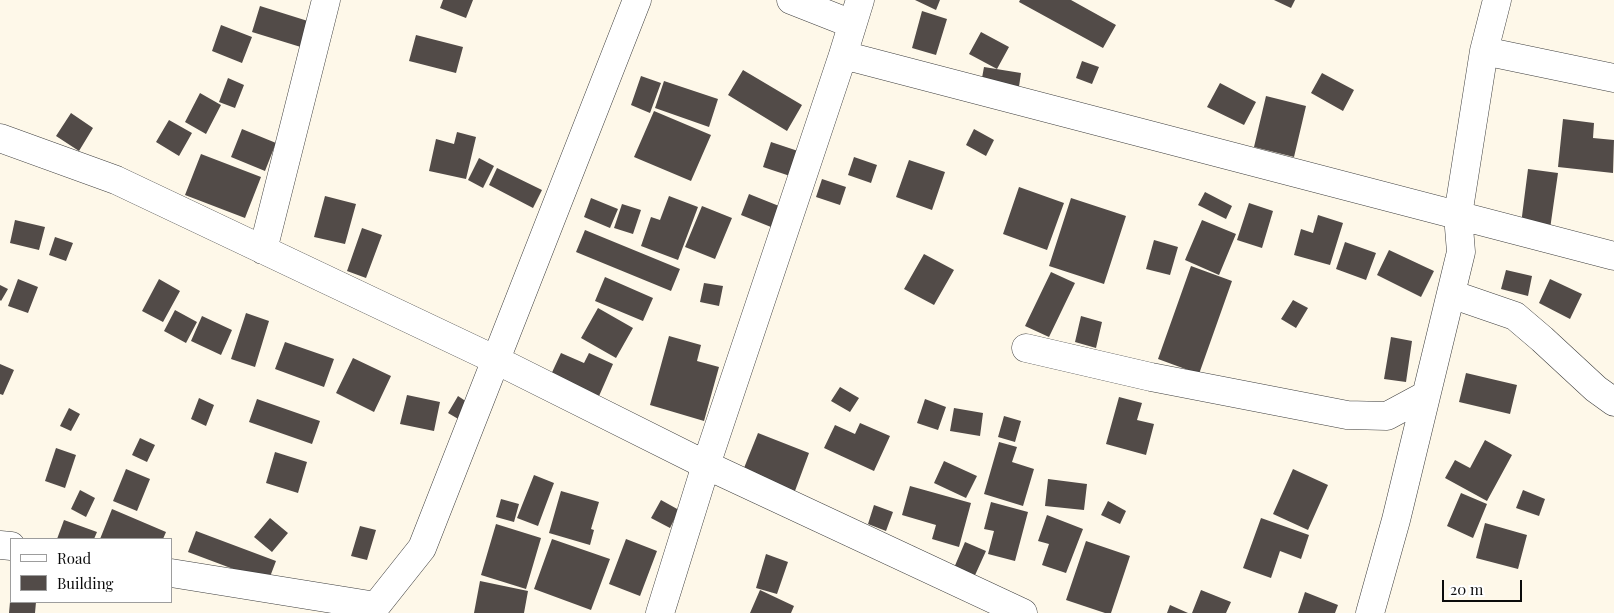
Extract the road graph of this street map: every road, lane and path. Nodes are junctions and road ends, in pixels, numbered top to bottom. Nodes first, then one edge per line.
1 (326, 0) edge
2 (637, 0) edge
3 (791, 0) edge
4 (1496, 0) edge
5 (856, 12) edge
6 (1484, 51) junction
7 (843, 55) junction
8 (1614, 78) edge
9 (0, 138) edge
10 (1458, 215) junction
11 (263, 250) junction
12 (1614, 256) edge
13 (1451, 294) junction
14 (1026, 348) dead end
15 (496, 360) junction
16 (1426, 395) junction
17 (1614, 402) edge
18 (706, 465) junction
19 (172, 573) edge
20 (372, 610) edge
21 (660, 613) edge
22 (1023, 613) edge
23 (1370, 613) edge

1 - 11 street
2 - 15 street
3 - 5 street
4 - 6 street
5 - 7 street
6 - 8 street
6 - 10 street
7 - 10 street
7 - 18 street
9 - 11 street
10 - 12 street
10 - 13 street
11 - 15 street
13 - 16 street
13 - 17 street
14 - 16 street
15 - 18 street
15 - 20 street
16 - 23 street
18 - 21 street
18 - 22 street
19 - 20 street

